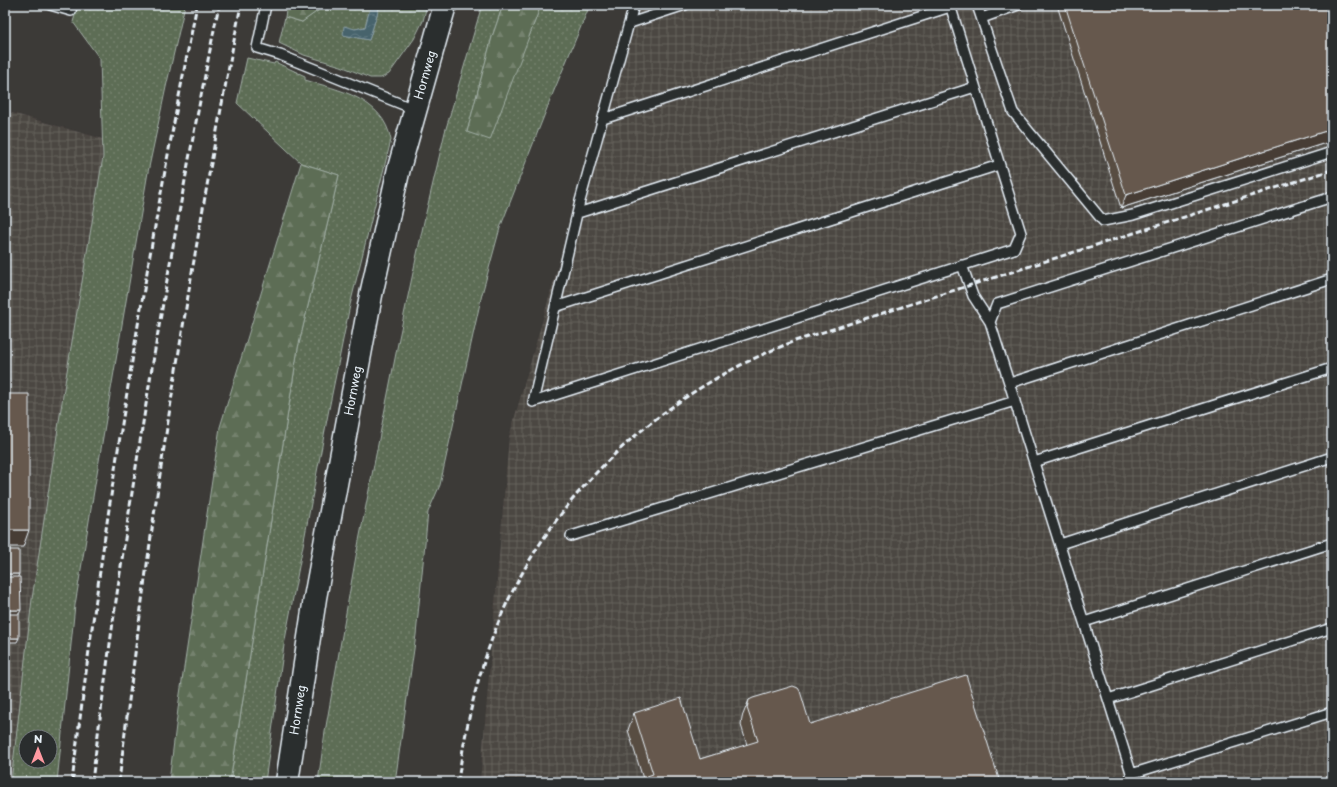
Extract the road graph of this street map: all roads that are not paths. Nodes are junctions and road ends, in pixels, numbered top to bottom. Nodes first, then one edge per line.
1 (50, 5) edge
2 (72, 5) edge
3 (266, 5) edge
4 (445, 5) edge
5 (634, 5) edge
6 (685, 5) edge
7 (977, 5) edge
8 (1018, 5) edge
9 (950, 6) edge
10 (982, 18) junction
11 (630, 22) junction
12 (975, 87) junction
13 (416, 110) junction
14 (603, 119) junction
15 (1332, 152) edge
16 (1000, 165) junction
17 (1332, 197) edge
18 (578, 213) junction
19 (962, 265) junction
20 (1332, 279) edge
21 (555, 307) junction
22 (990, 322) junction
23 (1332, 368) edge
24 (1010, 383) junction
25 (1015, 401) junction
26 (1332, 457) edge
27 (1034, 462) junction
28 (570, 536) dead end
29 (1332, 543) edge
30 (1060, 544) junction
31 (1084, 622) junction
32 (1332, 628) edge
33 (1108, 699) junction
34 (1332, 712) edge
35 (1133, 778) edge
36 (288, 782) edge

1 - 2 lane
3 - 13 lane
4 - 13 street, Hornweg
5 - 11 lane
6 - 11 lane
7 - 10 lane
8 - 10 lane
9 - 12 lane
9 - 14 lane
10 - 15 lane
11 - 14 lane
12 - 16 lane
12 - 18 lane
13 - 36 street, Hornweg
14 - 18 lane
16 - 19 lane
16 - 21 lane
17 - 22 lane
18 - 21 lane
19 - 21 lane
19 - 22 lane
20 - 24 lane
22 - 24 lane
23 - 27 lane
24 - 25 lane
25 - 27 lane
25 - 28 lane
26 - 30 lane
27 - 30 lane
29 - 31 lane
30 - 31 lane
31 - 33 lane
32 - 33 lane
33 - 35 lane
34 - 35 lane

